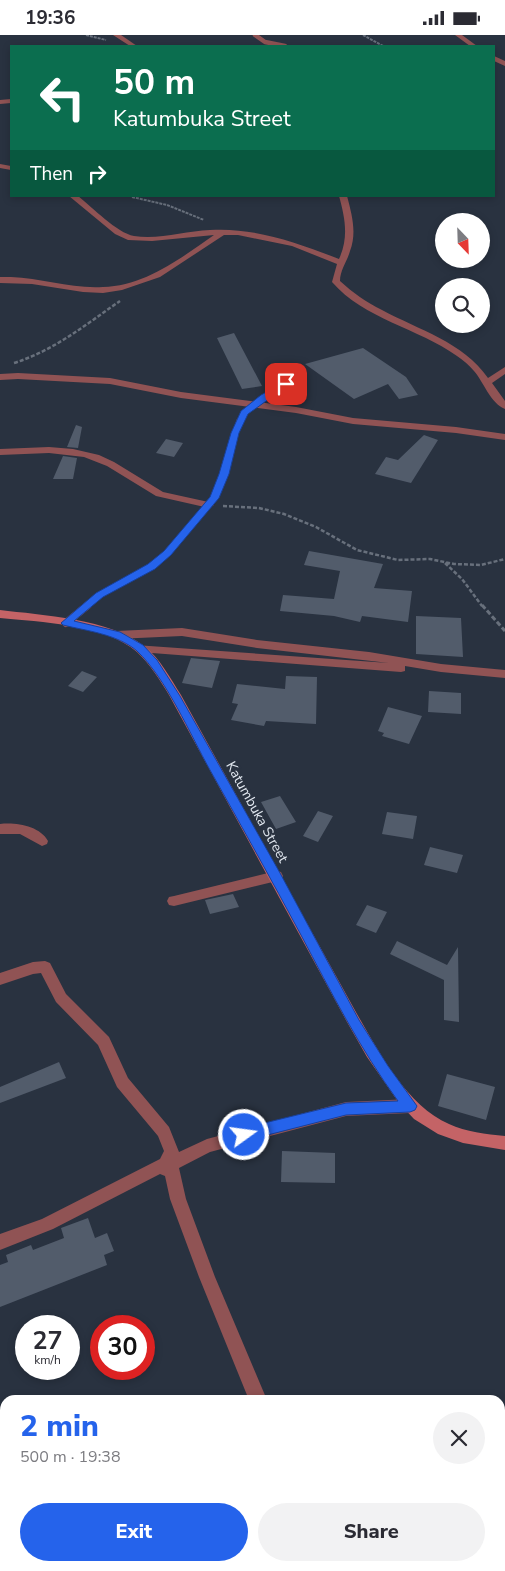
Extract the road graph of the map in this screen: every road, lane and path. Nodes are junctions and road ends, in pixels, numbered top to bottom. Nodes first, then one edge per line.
1 (116, 35) edge
2 (255, 35) edge
3 (364, 35) edge
4 (458, 35) edge
5 (132, 45) edge
6 (279, 45) edge
7 (381, 45) edge
8 (473, 45) edge
9 (74, 197) edge
10 (132, 197) edge
11 (343, 197) edge
12 (208, 222) dead end
13 (221, 233) junction
14 (340, 262) junction
15 (0, 280) edge
16 (146, 281) junction
17 (505, 370) edge
18 (1, 376) edge
19 (487, 383) junction
20 (286, 384) dead end
21 (253, 405) junction
22 (505, 406) edge
23 (505, 437) edge
24 (0, 452) edge
25 (209, 505) junction
26 (505, 559) edge
27 (444, 562) junction
28 (0, 614) edge
29 (66, 623) junction
30 (505, 631) edge
31 (116, 635) junction
32 (139, 648) junction
33 (505, 675) edge
34 (0, 829) edge
35 (42, 841) dead end
36 (276, 876) junction
37 (174, 901) dead end
38 (0, 979) edge
39 (410, 1106) junction
40 (505, 1143) edge
41 (163, 1168) junction
42 (0, 1242) edge
43 (256, 1395) edge

1 - 5 street
2 - 6 lane
3 - 7 path
4 - 8 street
9 - 13 street
10 - 12 path
11 - 14 street
13 - 14 street
13 - 16 street
14 - 19 street
15 - 16 street
16 - 18 path
17 - 19 street
18 - 21 street
19 - 22 street
20 - 21 lane
21 - 23 street
21 - 25 lane
24 - 25 street
25 - 27 path
25 - 29 lane
26 - 27 path
27 - 30 path
28 - 29 main road, Katumbuka Street
29 - 31 main road, Katumbuka Street
31 - 32 main road, Katumbuka Street
31 - 33 street
32 - 33 street
32 - 36 main road, Katumbuka Street
34 - 35 street
36 - 37 street
36 - 39 main road, Katumbuka Street
38 - 41 street
39 - 40 main road, Katumbuka Street
39 - 41 street
41 - 42 street
41 - 43 street

